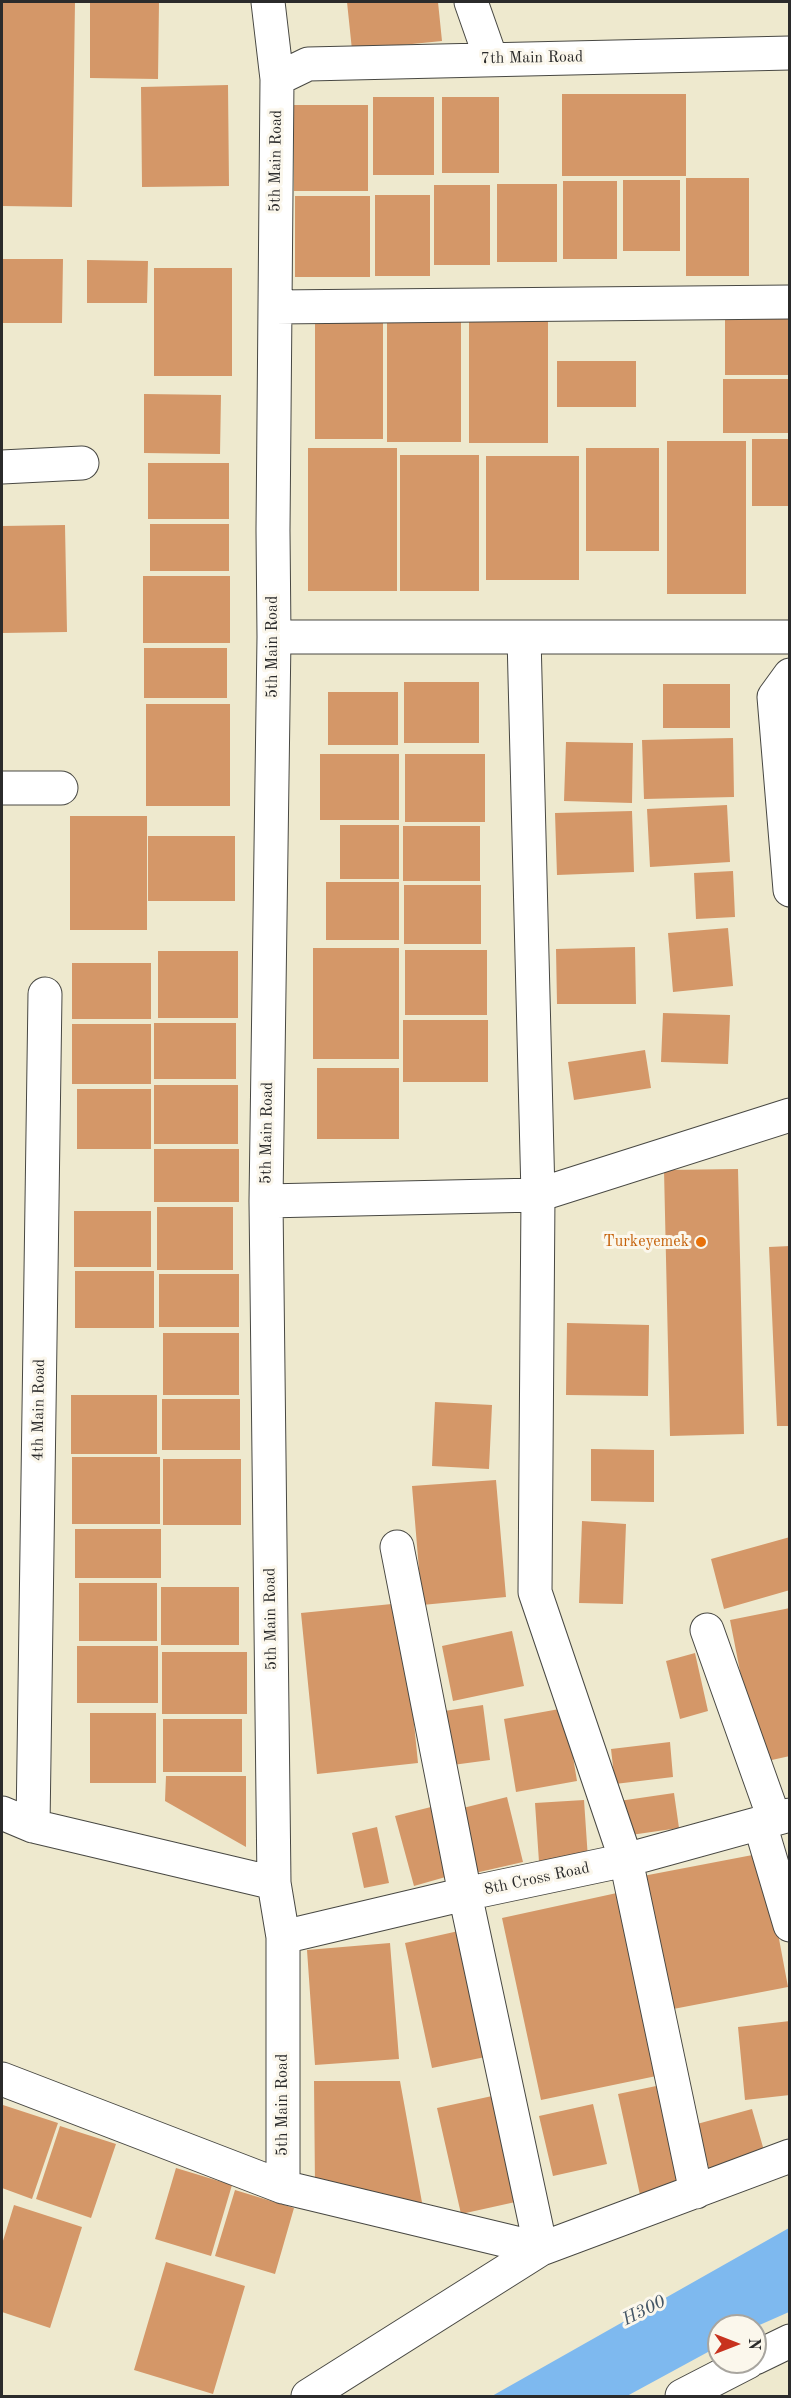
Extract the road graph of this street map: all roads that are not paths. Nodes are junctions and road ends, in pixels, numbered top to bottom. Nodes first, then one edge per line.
1 (268, 2) edge
2 (471, 2) edge
3 (789, 53) edge
4 (491, 59) junction
5 (277, 79) junction
6 (789, 302) edge
7 (275, 307) junction
8 (82, 463) dead end
9 (2, 467) edge
10 (274, 638) junction
11 (524, 638) junction
12 (789, 638) edge
13 (789, 675) edge
14 (2, 788) edge
15 (61, 788) dead end
16 (789, 891) edge
17 (45, 994) dead end
18 (789, 1115) edge
19 (538, 1195) junction
20 (266, 1201) junction
21 (397, 1547) dead end
22 (707, 1630) dead end
23 (2, 1813) edge
24 (775, 1819) edge
25 (33, 1826) junction
26 (626, 1860) junction
27 (274, 1883) junction
28 (465, 1894) junction
29 (789, 1925) edge
30 (283, 1937) junction
31 (2, 2079) edge
32 (789, 2156) edge
33 (283, 2187) junction
34 (696, 2192) junction
35 (541, 2249) junction
36 (788, 2343) edge
37 (767, 2353) edge
38 (725, 2374) edge
39 (308, 2397) edge
40 (682, 2397) edge

1 - 5 street, 5th Main Road
2 - 4 street
3 - 4 street, 7th Main Road
4 - 5 street, 7th Main Road
5 - 7 street, 5th Main Road
6 - 7 street
7 - 10 street, 5th Main Road
8 - 9 street
10 - 11 street
10 - 20 street, 5th Main Road
11 - 12 street
11 - 19 street
13 - 16 street
14 - 15 street
17 - 25 street, 4th Main Road
18 - 19 street
19 - 20 street
19 - 26 street
20 - 27 street, 5th Main Road
21 - 28 street
22 - 24 street
23 - 25 street
24 - 26 street, 8th Cross Road
24 - 29 street
25 - 27 street
26 - 28 street, 8th Cross Road
26 - 34 street
27 - 30 street, 5th Main Road
28 - 30 street, 8th Cross Road
28 - 35 street
30 - 33 street, 5th Main Road
31 - 33 street
32 - 34 street
33 - 35 street
34 - 35 street
35 - 39 street
36 - 37 street
38 - 40 street

